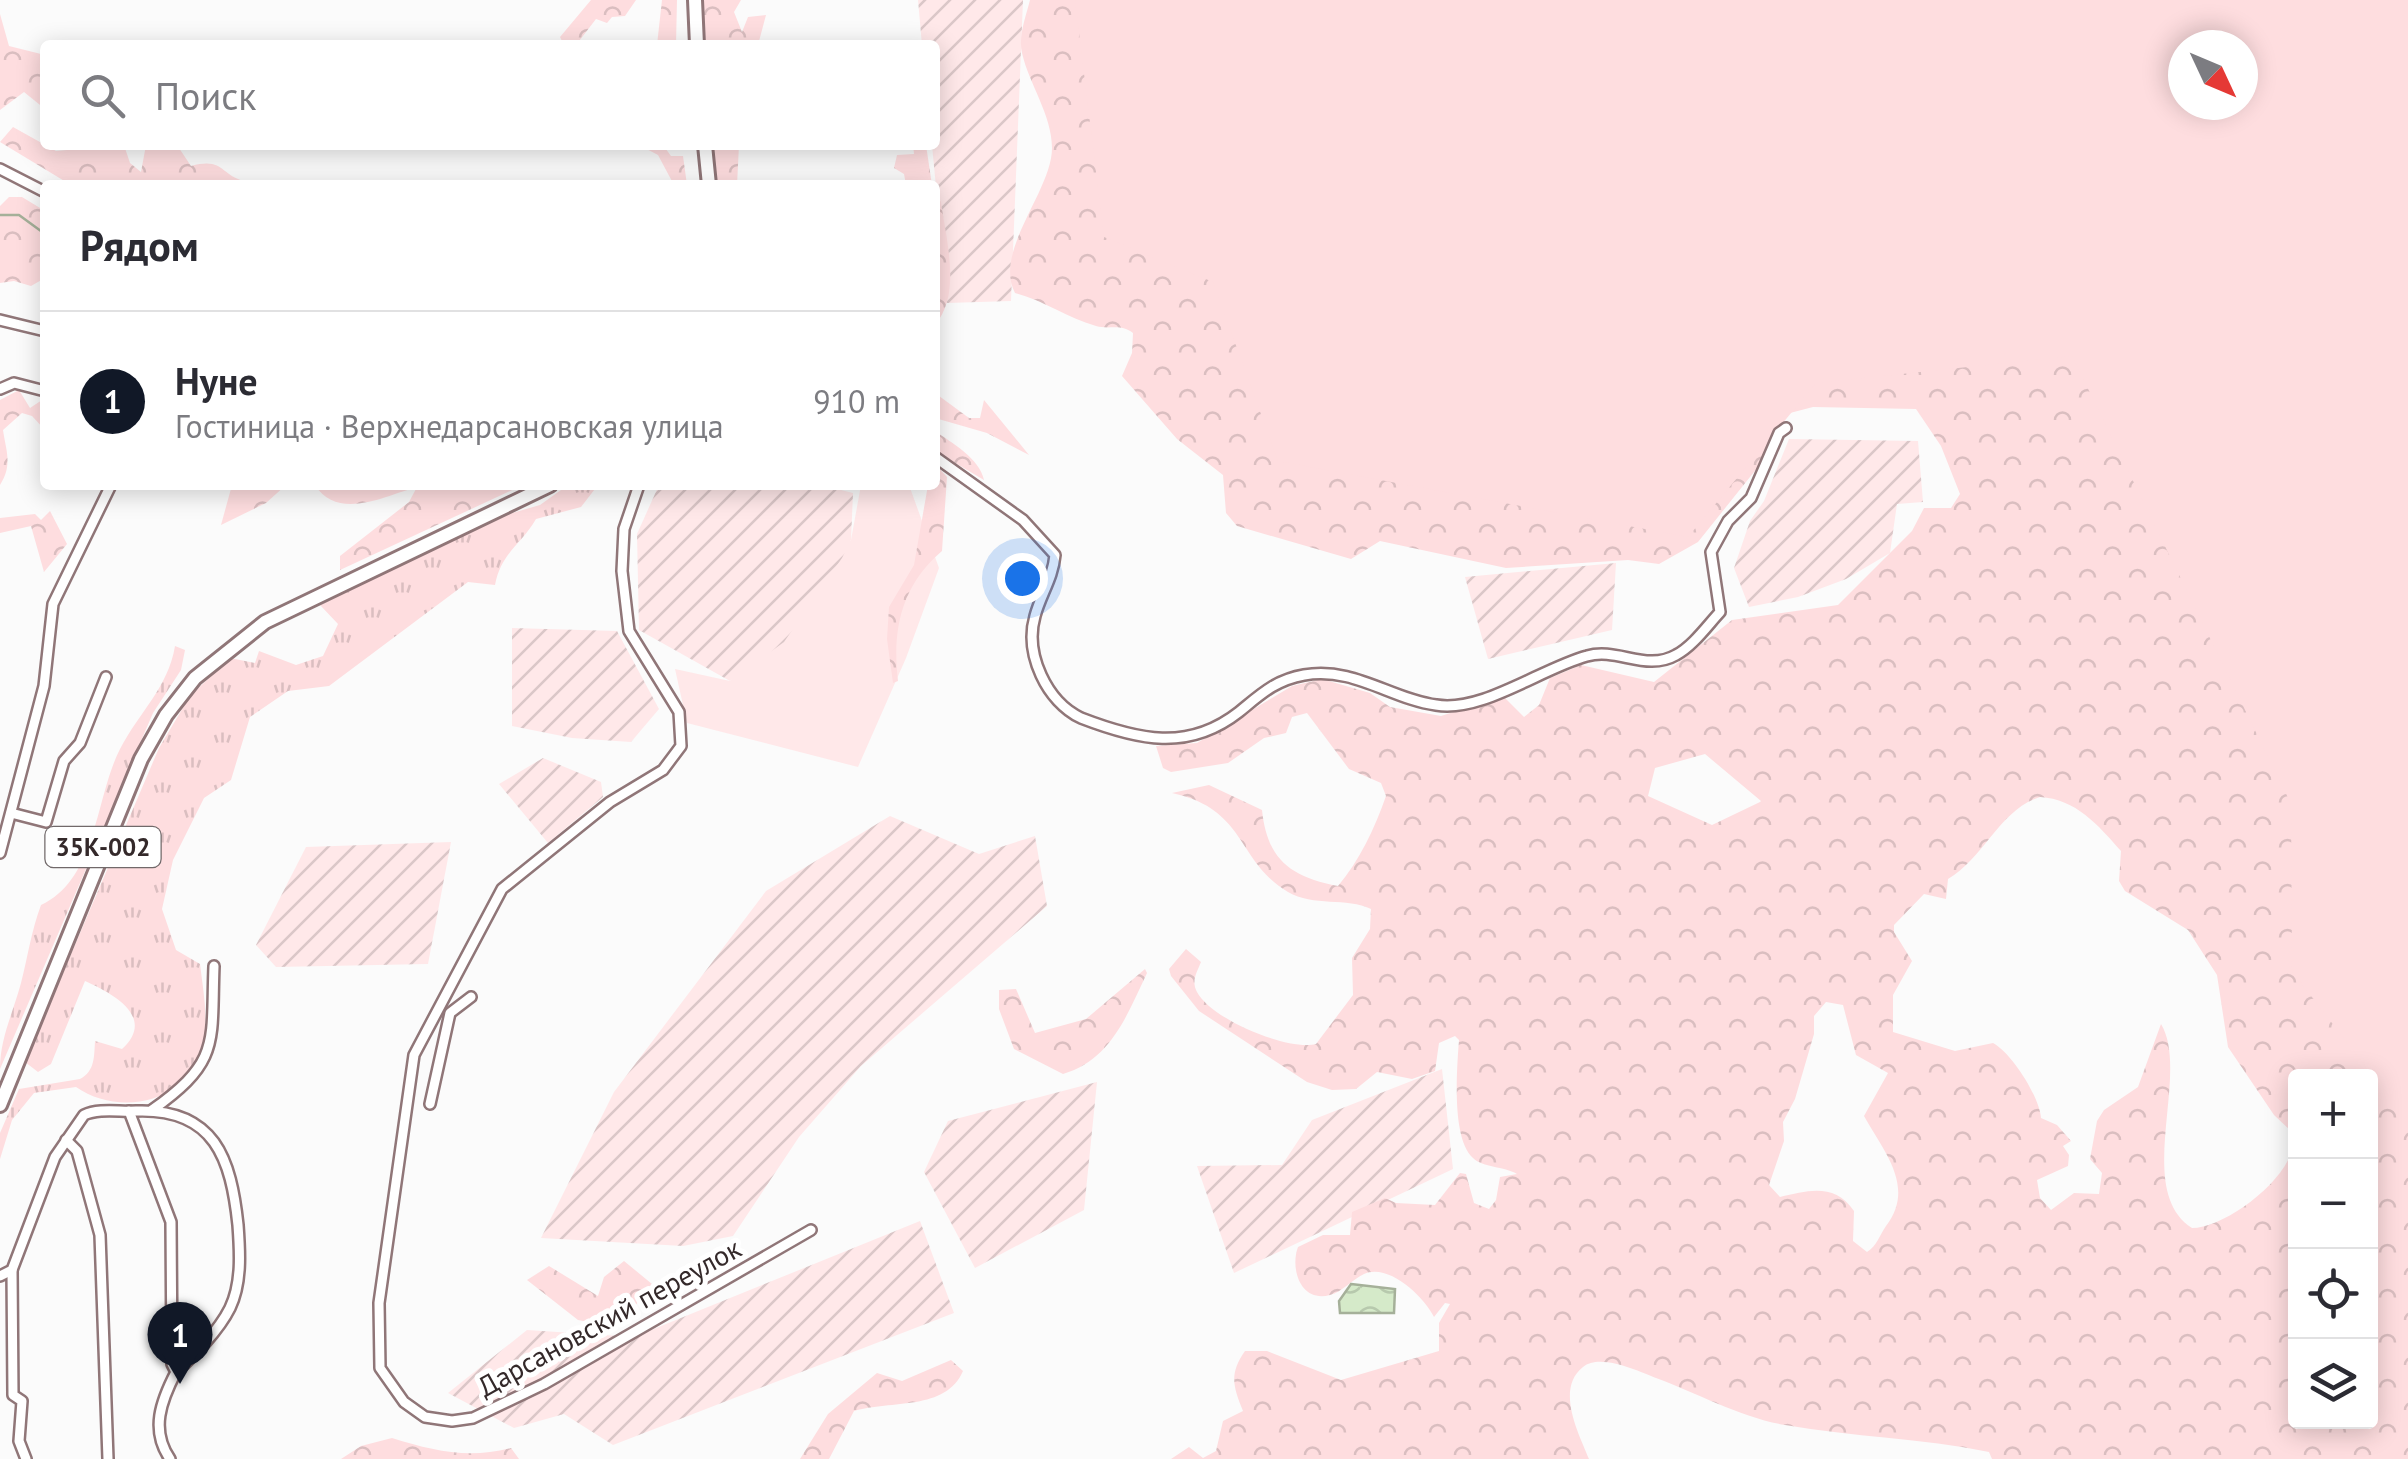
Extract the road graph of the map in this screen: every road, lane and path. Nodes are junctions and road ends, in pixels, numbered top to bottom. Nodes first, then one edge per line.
1 (691, 0) edge
2 (688, 40) edge
3 (696, 40) edge
4 (697, 150) edge
5 (706, 150) edge
6 (2, 174) edge
7 (700, 180) edge
8 (708, 180) edge
9 (40, 190) edge
10 (0, 320) edge
11 (40, 330) edge
12 (0, 389) edge
13 (40, 389) edge
14 (1786, 428) dead end
15 (940, 460) edge
16 (109, 490) edge
17 (531, 490) edge
18 (540, 490) edge
19 (638, 490) edge
20 (106, 677) dead end
21 (11, 813) junction
22 (0, 852) edge
23 (214, 966) dead end
24 (471, 997) dead end
25 (4, 1083) edge
26 (430, 1104) dead end
27 (0, 1106) edge
28 (152, 1110) junction
29 (129, 1111) junction
30 (66, 1140) junction
31 (811, 1230) dead end
32 (12, 1270) junction
33 (0, 1276) edge
34 (176, 1372) junction
35 (26, 1459) edge
36 (108, 1459) edge
37 (170, 1459) edge

1 - 2 highway
1 - 3 highway
4 - 7 highway
5 - 8 highway
6 - 9 street
10 - 11 street
12 - 13 street
14 - 15 street
16 - 21 street
17 - 25 highway, 35К-002
18 - 25 highway, 35К-002
19 - 31 street, Дарсановский переулок
20 - 21 street
21 - 22 street
23 - 28 street
24 - 26 street
25 - 27 highway
28 - 29 street
28 - 34 street
29 - 30 street
29 - 34 street
30 - 32 street
30 - 36 street
32 - 33 street
32 - 35 street
34 - 37 street

